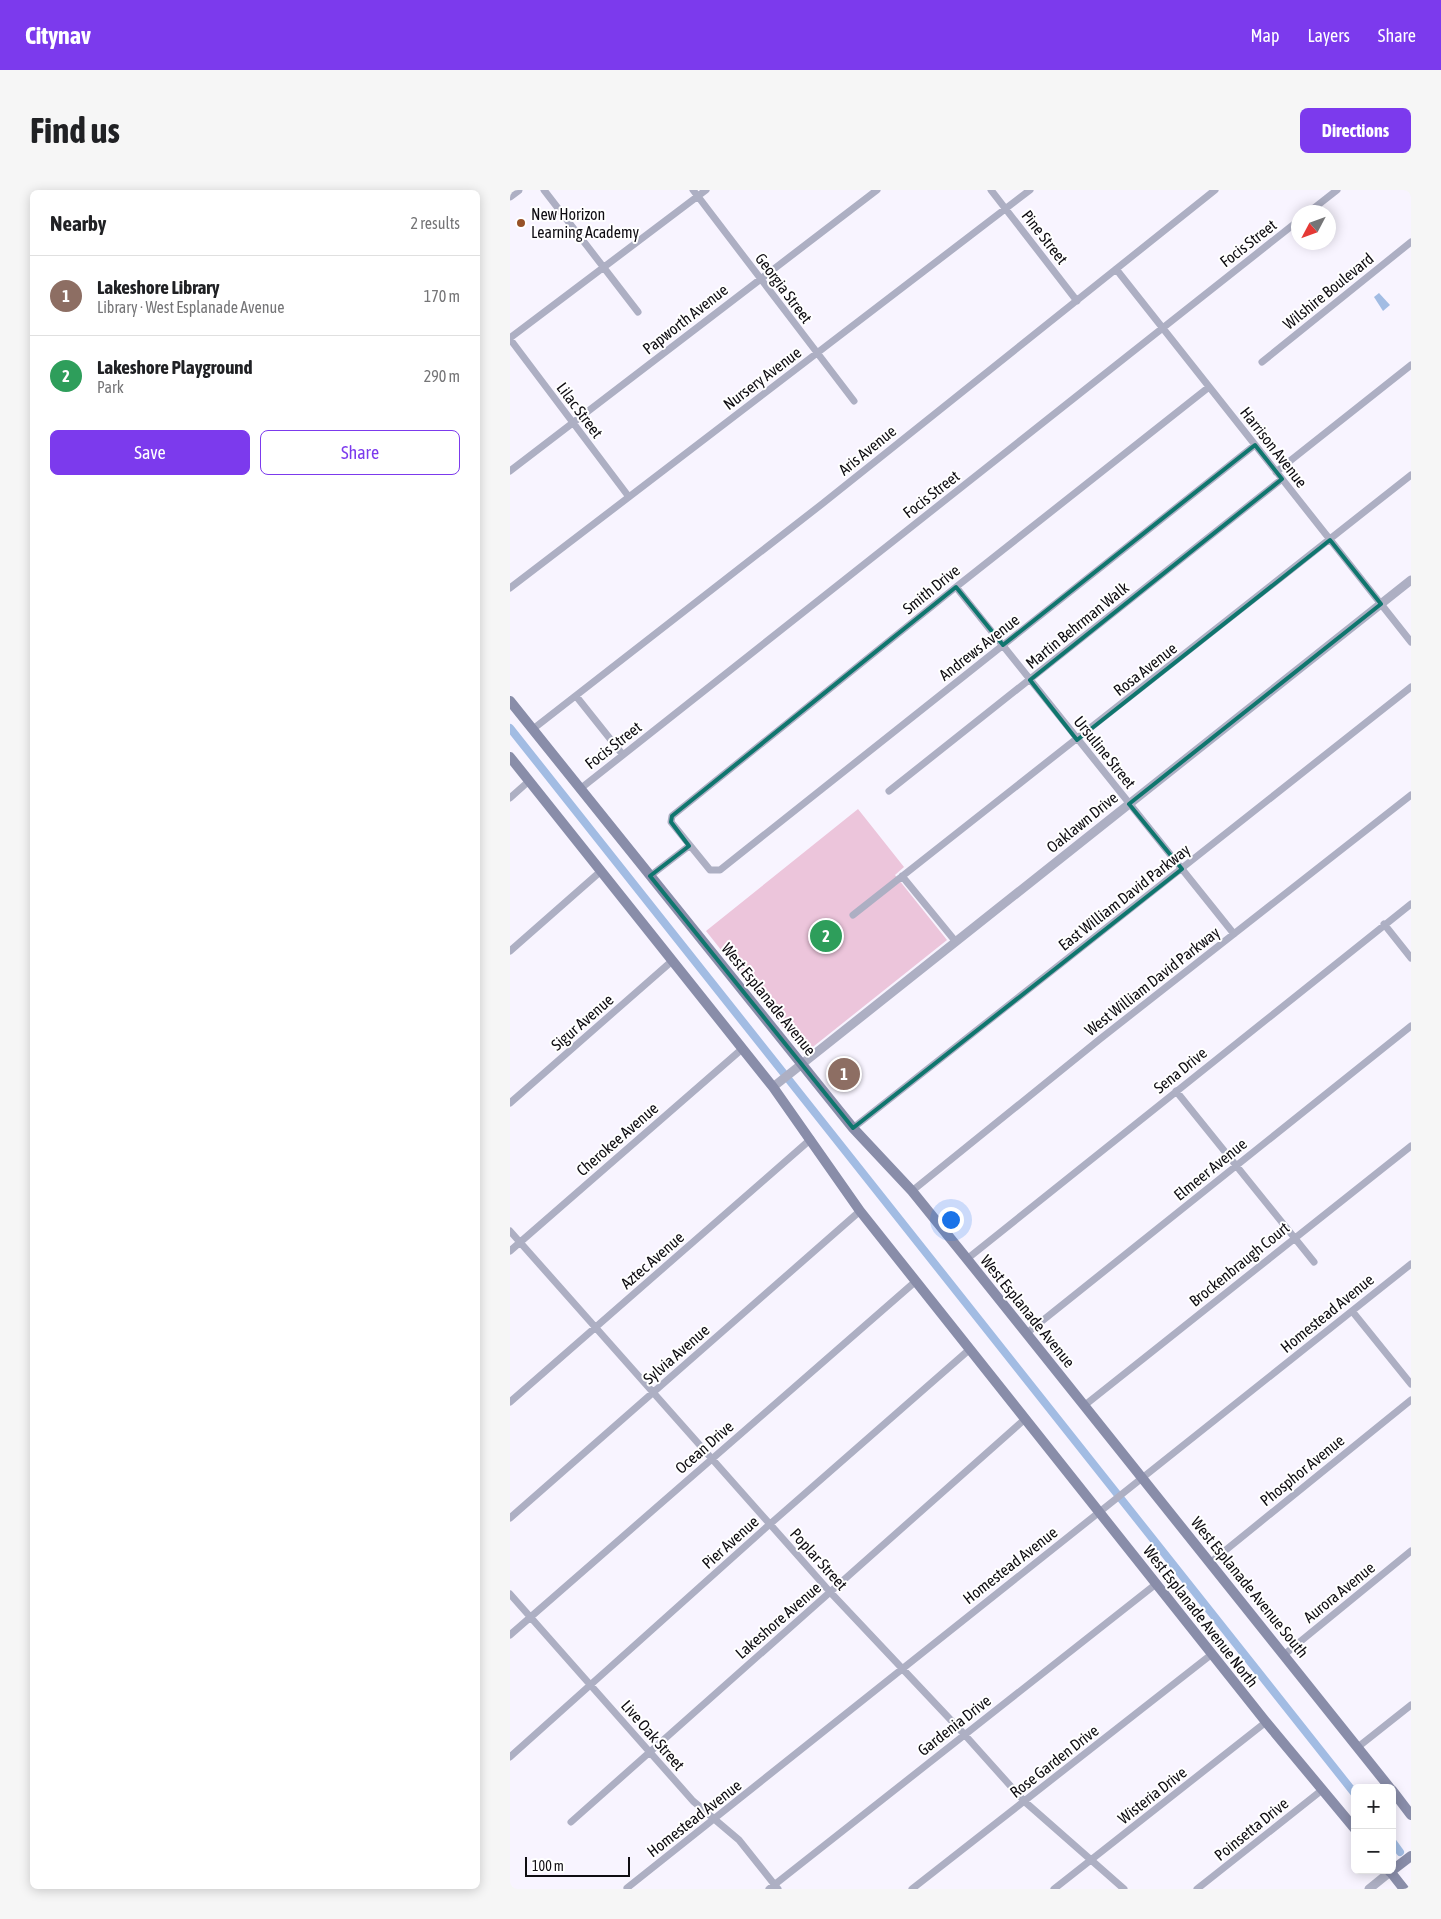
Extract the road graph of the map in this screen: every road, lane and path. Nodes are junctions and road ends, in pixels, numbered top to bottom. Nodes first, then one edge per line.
1 (518, 190) edge
2 (544, 190) edge
3 (706, 190) edge
4 (877, 190) edge
5 (992, 190) edge
6 (1030, 190) edge
7 (1215, 190) edge
8 (1337, 190) edge
9 (695, 193) edge
10 (510, 196) edge
11 (1318, 205) edge
12 (1006, 208) junction
13 (1291, 227) edge
14 (1411, 242) edge
15 (604, 266) junction
16 (1116, 269) junction
17 (760, 278) junction
18 (1077, 301) junction
19 (638, 312) dead end
20 (1162, 328) junction
21 (510, 338) edge
22 (817, 353) junction
23 (1262, 362) dead end
24 (1411, 365) edge
25 (1209, 387) junction
26 (854, 401) dead end
27 (573, 422) junction
28 (1255, 445) junction
29 (510, 471) edge
30 (1276, 472) junction
31 (1411, 475) edge
32 (1282, 479) junction
33 (629, 497) junction
34 (1330, 540) junction
35 (1411, 580) edge
36 (956, 587) junction
37 (510, 588) edge
38 (1381, 604) junction
39 (1411, 642) edge
40 (1003, 646) junction
41 (1030, 680) junction
42 (1411, 687) edge
43 (576, 696) junction
44 (510, 701) edge
45 (533, 729) junction
46 (1077, 740) junction
47 (623, 755) junction
48 (510, 756) edge
49 (529, 781) junction
50 (580, 789) junction
51 (889, 791) dead end
52 (1411, 795) edge
53 (510, 798) edge
54 (1129, 804) junction
55 (689, 846) junction
56 (1182, 869) junction
57 (600, 871) junction
58 (650, 876) junction
59 (902, 876) junction
60 (1411, 904) edge
61 (853, 915) dead end
62 (1384, 924) junction
63 (1234, 934) junction
64 (956, 942) junction
65 (510, 951) edge
66 (1411, 958) edge
67 (672, 961) junction
68 (1411, 1026) edge
69 (742, 1049) junction
70 (798, 1067) junction
71 (776, 1085) junction
72 (1176, 1091) junction
73 (510, 1103) edge
74 (853, 1128) junction
75 (811, 1139) junction
76 (1411, 1146) edge
77 (1236, 1166) junction
78 (912, 1191) junction
79 (860, 1210) junction
80 (510, 1231) edge
81 (1294, 1237) junction
82 (520, 1242) junction
83 (510, 1250) edge
84 (967, 1258) junction
85 (1314, 1262) dead end
86 (1411, 1264) edge
87 (916, 1281) junction
88 (1352, 1311) junction
89 (596, 1327) junction
90 (1027, 1333) junction
91 (970, 1349) junction
92 (1411, 1384) edge
93 (653, 1392) junction
94 (1411, 1400) edge
95 (510, 1402) edge
96 (1085, 1406) junction
97 (1025, 1419) junction
98 (712, 1458) junction
99 (1142, 1478) junction
100 (1099, 1512) junction
101 (510, 1518) edge
102 (770, 1524) junction
103 (1411, 1551) edge
104 (1211, 1562) junction
105 (1156, 1584) junction
106 (831, 1593) junction
107 (510, 1594) edge
108 (530, 1617) junction
109 (510, 1635) edge
110 (1212, 1654) junction
111 (1285, 1654) junction
112 (902, 1668) junction
113 (590, 1684) junction
114 (1411, 1704) edge
115 (1266, 1722) junction
116 (964, 1734) junction
117 (1358, 1747) junction
118 (649, 1752) junction
119 (510, 1757) edge
120 (1387, 1784) edge
121 (1322, 1790) junction
122 (1396, 1795) edge
123 (1024, 1801) junction
124 (1411, 1814) edge
125 (714, 1819) junction
126 (571, 1822) dead end
127 (1351, 1824) edge
128 (1411, 1856) edge
129 (1092, 1859) junction
130 (1396, 1867) edge
131 (1386, 1874) edge
132 (1392, 1874) edge
133 (1411, 1884) edge
134 (774, 1887) edge
135 (627, 1888) edge
136 (912, 1889) edge
137 (1054, 1889) edge
138 (1124, 1889) edge
139 (1197, 1889) edge
140 (1369, 1889) edge
141 (1404, 1889) edge

1 - 10 street
2 - 15 street
3 - 9 street
4 - 17 street, Papworth Avenue
5 - 12 street, Pine Street
6 - 12 street, Nursery Avenue
7 - 16 street, Aris Avenue
8 - 11 street
9 - 15 street
9 - 17 street, Georgia Street
12 - 18 street, Pine Street
12 - 22 street, Nursery Avenue
13 - 20 street, Focis Street
14 - 23 street, Wilshire Boulevard
15 - 19 street
15 - 21 street
16 - 18 street, Aris Avenue
16 - 20 street, Harrison Avenue
17 - 22 street, Georgia Street
17 - 27 street, Papworth Avenue
18 - 43 street, Aris Avenue
20 - 25 street, Harrison Avenue
20 - 47 street, Focis Street
21 - 27 street, Lilac Street
22 - 26 street, Georgia Street
22 - 33 street, Nursery Avenue
24 - 30 street
25 - 28 street, Harrison Avenue
25 - 36 street, Smith Drive
27 - 29 street, Papworth Avenue
27 - 33 street, Lilac Street
28 - 30 street, Harrison Avenue
28 - 40 street, Andrews Avenue
30 - 32 street, Harrison Avenue
31 - 34 street, Rosa Avenue
32 - 34 street, Harrison Avenue
32 - 41 street, Martin Behrman Walk
33 - 37 street, Nursery Avenue
34 - 38 street, Harrison Avenue
34 - 46 street, Rosa Avenue
35 - 38 street, Oaklawn Drive
36 - 40 street, Ursuline Street
36 - 55 street, Smith Drive
38 - 39 street, Harrison Avenue
38 - 54 street, Oaklawn Drive
40 - 41 street, Ursuline Street
40 - 55 street, Andrews Avenue
41 - 46 street, Ursuline Street
41 - 51 street, Martin Behrman Walk
42 - 56 street, East William David Parkway
43 - 45 street, Aris Avenue
43 - 47 street
44 - 45 main road, West Esplanade Avenue
45 - 50 main road, West Esplanade Avenue
46 - 54 street, Ursuline Street
46 - 59 street, Rosa Avenue
47 - 50 street, Focis Street
48 - 49 main road
49 - 53 street
49 - 57 main road
50 - 58 main road, West Esplanade Avenue
52 - 63 street, West William David Parkway
54 - 56 street, Ursuline Street
54 - 64 street, Oaklawn Drive
55 - 58 street
56 - 63 street, Ursuline Street
56 - 74 street, East William David Parkway
57 - 65 street
57 - 67 main road
58 - 70 main road, West Esplanade Avenue
59 - 61 street, Rosa Avenue
59 - 64 street
60 - 62 street, Sena Drive
62 - 66 street
62 - 72 street, Sena Drive
63 - 78 street, West William David Parkway
64 - 70 street, Oaklawn Drive
67 - 69 main road
67 - 73 street, Sigur Avenue
68 - 77 street, Elmeer Avenue
69 - 71 main road
69 - 82 street, Cherokee Avenue
70 - 71 street, Oaklawn Drive
70 - 74 main road, West Esplanade Avenue
71 - 75 main road
72 - 77 street
72 - 84 street, Sena Drive
74 - 78 main road, West Esplanade Avenue
75 - 79 main road
75 - 89 street, Aztec Avenue
76 - 81 street, Brockenbraugh Court
77 - 81 street
77 - 90 street, Elmeer Avenue
78 - 84 main road, West Esplanade Avenue
79 - 87 main road
79 - 93 street, Sylvia Avenue
80 - 82 street, Poplar Street
81 - 85 street
81 - 96 street, Brockenbraugh Court
82 - 83 street, Cherokee Avenue
82 - 89 street, Poplar Street
84 - 90 main road, West Esplanade Avenue
86 - 88 street, Homestead Avenue
87 - 91 main road
87 - 98 street, Ocean Drive
88 - 92 street
88 - 99 street, Homestead Avenue
89 - 93 street, Poplar Street
89 - 95 street, Aztec Avenue
90 - 96 main road, West Esplanade Avenue
91 - 97 main road
91 - 102 street, Pier Avenue
93 - 98 street, Poplar Street
93 - 101 street, Sylvia Avenue
94 - 104 street, Phosphor Avenue
96 - 99 main road, West Esplanade Avenue South
97 - 100 main road, West Esplanade Avenue North
97 - 106 street, Lakeshore Avenue
98 - 102 street, Poplar Street
98 - 108 street, Ocean Drive
99 - 100 street, Homestead Avenue
99 - 104 main road, West Esplanade Avenue South
100 - 105 main road, West Esplanade Avenue North
100 - 112 street, Homestead Avenue
102 - 106 street, Poplar Street
102 - 113 street, Pier Avenue
103 - 111 street, Aurora Avenue
104 - 111 main road, West Esplanade Avenue South
105 - 110 main road, West Esplanade Avenue North
105 - 116 street, Gardenia Drive
106 - 112 street, Poplar Street
106 - 118 street, Lakeshore Avenue
107 - 108 street, Live Oak Street
108 - 109 street, Ocean Drive
108 - 113 street, Live Oak Street
110 - 115 main road, West Esplanade Avenue North
110 - 123 street, Rose Garden Drive
111 - 117 main road, West Esplanade Avenue South
112 - 116 street, Poplar Street
112 - 125 street, Homestead Avenue
113 - 118 street, Live Oak Street
113 - 119 street, Pier Avenue
114 - 117 street
115 - 121 main road, West Esplanade Avenue North
115 - 129 street, Wisteria Drive
116 - 123 street, Poplar Street
116 - 134 street, Gardenia Drive
117 - 120 main road, West Esplanade Avenue South
118 - 125 street, Live Oak Street
118 - 126 street, Lakeshore Avenue
121 - 127 main road, West Esplanade Avenue North
121 - 139 street, Poinsetta Drive
122 - 124 main road, West Esplanade Avenue South
123 - 129 street, Poplar Street
123 - 136 street, Rose Garden Drive
125 - 134 street, Live Oak Street
125 - 135 street, Homestead Avenue
128 - 130 main road
129 - 137 street, Wisteria Drive
129 - 138 street, Poplar Street
131 - 140 street
132 - 141 main road
133 - 141 main road

